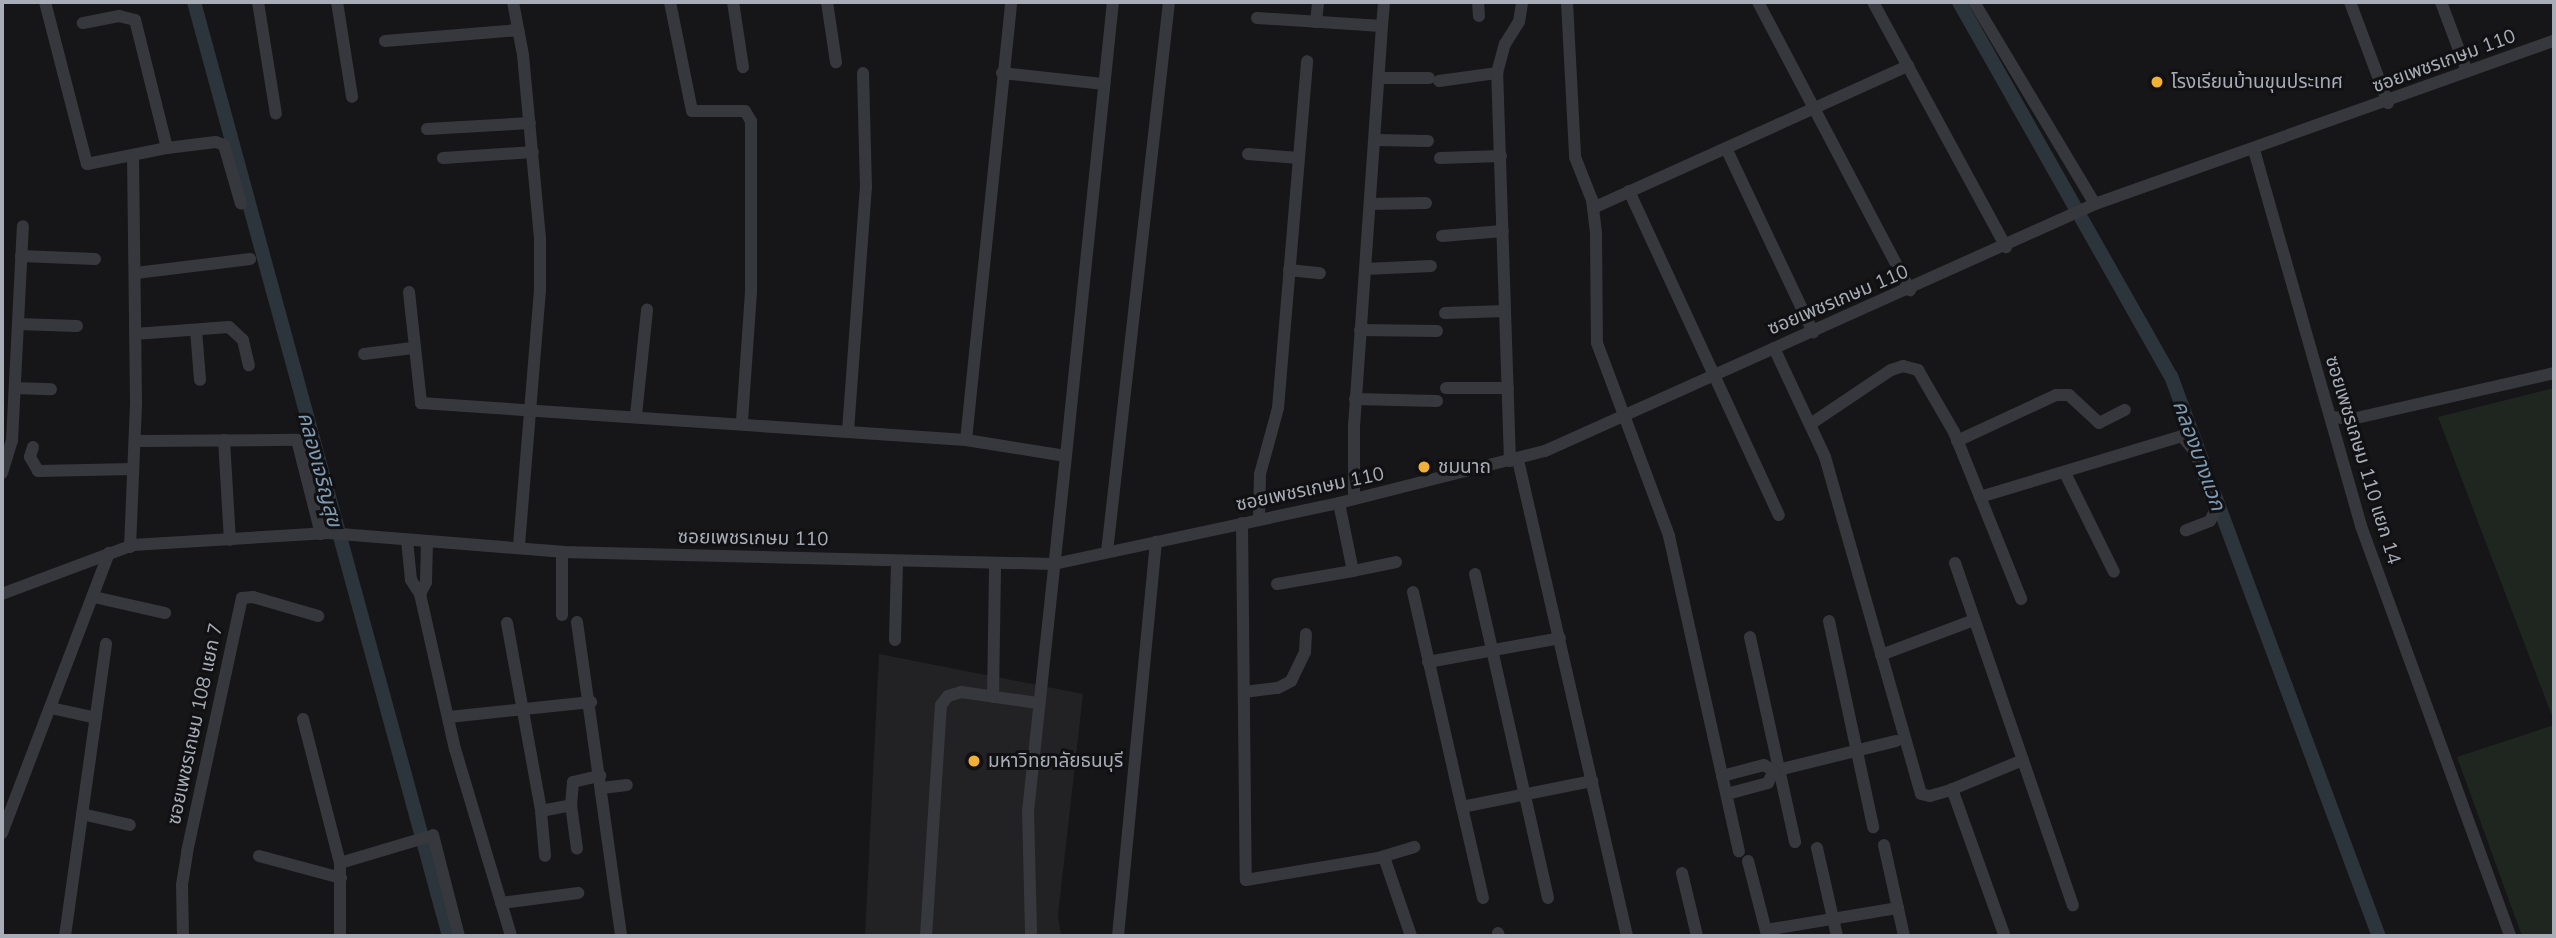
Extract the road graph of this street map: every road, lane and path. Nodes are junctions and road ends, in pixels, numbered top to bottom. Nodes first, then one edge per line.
1 (45, 2) edge
2 (258, 2) edge
3 (337, 2) edge
4 (513, 2) edge
5 (670, 2) edge
6 (733, 2) edge
7 (827, 2) edge
8 (1011, 2) edge
9 (1113, 2) edge
10 (1169, 2) edge
11 (1318, 2) edge
12 (1384, 2) edge
13 (1478, 2) edge
14 (1522, 2) edge
15 (1567, 2) edge
16 (1758, 2) edge
17 (1873, 2) edge
18 (1975, 2) edge
19 (2350, 2) edge
20 (2441, 2) edge
21 (1479, 16) dead end
22 (1257, 18) dead end
23 (1316, 22) junction
24 (83, 23) dead end
25 (1382, 26) junction
26 (519, 30) junction
27 (385, 41) dead end
28 (2554, 41) edge
29 (1307, 61) dead end
30 (836, 62) dead end
31 (1909, 66) junction
32 (743, 67) dead end
33 (2468, 71) junction
34 (863, 73) dead end
35 (1002, 73) junction
36 (1497, 73) junction
37 (1381, 78) junction
38 (1104, 84) junction
39 (352, 97) dead end
40 (2388, 103) junction
41 (1813, 109) junction
42 (276, 114) dead end
43 (530, 123) junction
44 (427, 129) dead end
45 (1376, 140) junction
46 (1428, 141) dead end
47 (167, 148) junction
48 (1726, 148) junction
49 (2254, 150) junction
50 (533, 152) junction
51 (1248, 153) dead end
52 (1501, 156) junction
53 (133, 157) junction
54 (443, 158) dead end
55 (1299, 158) junction
56 (1440, 158) dead end
57 (1629, 191) junction
58 (1426, 202) dead end
59 (241, 204) dead end
60 (1371, 204) junction
61 (2092, 206) junction
62 (1593, 208) junction
63 (23, 226) dead end
64 (1503, 232) junction
65 (1442, 236) dead end
66 (2006, 247) junction
67 (21, 256) junction
68 (250, 259) dead end
69 (94, 260) dead end
70 (1431, 266) dead end
71 (1365, 269) junction
72 (1289, 270) junction
73 (135, 273) junction
74 (1320, 273) dead end
75 (1910, 290) junction
76 (409, 292) dead end
77 (647, 310) dead end
78 (1506, 311) junction
79 (1445, 313) dead end
80 (18, 324) junction
81 (77, 326) dead end
82 (196, 330) junction
83 (1360, 331) junction
84 (1437, 331) dead end
85 (1813, 332) junction
86 (135, 334) junction
87 (413, 348) junction
88 (1774, 348) junction
89 (364, 354) dead end
90 (248, 365) dead end
91 (2554, 373) edge
92 (1711, 375) junction
93 (200, 380) dead end
94 (15, 388) junction
95 (1446, 388) dead end
96 (1508, 388) junction
97 (51, 389) dead end
98 (1355, 399) junction
99 (1437, 401) dead end
100 (2125, 410) dead end
101 (531, 411) junction
102 (636, 415) junction
103 (2331, 417) junction
104 (1622, 418) junction
105 (742, 422) junction
106 (1812, 423) junction
107 (848, 431) junction
108 (7, 440) edge
109 (224, 440) junction
110 (966, 440) junction
111 (135, 441) junction
112 (1957, 441) junction
113 (33, 447) dead end
114 (1066, 456) junction
115 (1514, 461) junction
116 (133, 469) junction
117 (2, 473) edge
118 (2065, 473) junction
119 (1980, 497) junction
120 (1354, 499) junction
121 (1339, 503) junction
122 (1779, 515) dead end
123 (1259, 520) junction
124 (1242, 523) junction
125 (2186, 530) dead end
126 (324, 533) junction
127 (230, 540) junction
128 (407, 540) junction
129 (427, 542) junction
130 (1156, 542) junction
131 (130, 547) junction
132 (519, 548) junction
133 (562, 552) junction
134 (1107, 552) junction
135 (108, 553) junction
136 (897, 561) junction
137 (1396, 562) dead end
138 (995, 563) junction
139 (1955, 563) dead end
140 (1054, 564) junction
141 (1353, 571) junction
142 (2113, 572) dead end
143 (1475, 574) dead end
144 (1278, 584) dead end
145 (1413, 592) dead end
146 (2, 594) edge
147 (420, 594) junction
148 (94, 597) junction
149 (2021, 598) dead end
150 (165, 613) dead end
151 (562, 615) dead end
152 (318, 616) dead end
153 (1974, 620) junction
154 (1829, 621) dead end
155 (577, 622) dead end
156 (507, 623) dead end
157 (1306, 634) dead end
158 (1750, 637) dead end
159 (1560, 638) junction
160 (895, 640) dead end
161 (106, 644) dead end
162 (1492, 652) junction
163 (1881, 655) junction
164 (1429, 662) junction
165 (1244, 692) junction
166 (993, 697) junction
167 (591, 702) junction
168 (1037, 703) junction
169 (51, 708) junction
170 (523, 708) junction
171 (449, 717) junction
172 (96, 718) junction
173 (303, 719) dead end
174 (1896, 741) dead end
175 (1856, 751) junction
176 (2023, 760) junction
177 (1777, 770) junction
178 (1722, 776) junction
179 (1592, 780) junction
180 (601, 782) junction
181 (627, 785) dead end
182 (1952, 789) junction
183 (1523, 794) junction
184 (1727, 794) junction
185 (571, 805) junction
186 (1462, 807) junction
187 (6, 809) edge
188 (541, 811) junction
189 (82, 814) junction
190 (130, 825) dead end
191 (1872, 827) dead end
192 (2, 833) edge
193 (1795, 842) dead end
194 (1884, 845) dead end
195 (1414, 848) dead end
196 (1817, 848) dead end
197 (577, 849) dead end
198 (259, 856) dead end
199 (545, 856) dead end
200 (1384, 857) junction
201 (340, 863) junction
202 (1682, 873) dead end
203 (341, 878) junction
204 (578, 893) dead end
205 (1483, 898) dead end
206 (1548, 898) dead end
207 (501, 903) junction
208 (2073, 905) dead end
209 (1898, 908) junction
210 (1833, 919) junction
211 (1767, 933) edge
212 (2004, 934) dead end
213 (65, 936) edge
214 (183, 936) edge
215 (340, 936) edge
216 (459, 936) edge
217 (511, 936) edge
218 (621, 936) edge
219 (926, 936) edge
220 (1031, 936) edge
221 (1118, 936) edge
222 (1411, 936) edge
223 (1627, 936) edge
224 (1697, 936) edge
225 (1837, 936) edge
226 (1904, 936) edge
227 (2510, 936) edge

1 - 53 street
2 - 42 street
3 - 39 street
4 - 26 street
5 - 105 street
6 - 32 street
7 - 30 street
8 - 35 street
9 - 38 street
10 - 134 street
11 - 23 street
12 - 25 street
13 - 21 street
14 - 36 street
15 - 62 street
16 - 41 street
17 - 31 street
18 - 61 street
19 - 40 street
20 - 33 street
22 - 23 street
23 - 25 street
24 - 47 street
25 - 37 street
26 - 27 street
26 - 43 street
28 - 33 street, ซอยเพชรเกษม 110
29 - 55 street
31 - 41 street
31 - 66 street
33 - 40 street, ซอยเพชรเกษม 110
34 - 107 street
35 - 38 street
35 - 110 street
36 - 37 street
36 - 52 street
37 - 45 street
38 - 114 street
40 - 49 street, ซอยเพชรเกษม 110
41 - 48 street
41 - 75 street
43 - 44 street
43 - 50 street
45 - 46 street
45 - 60 street
47 - 53 street
47 - 59 street
48 - 57 street
48 - 85 street
49 - 61 street, ซอยเพชรเกษม 110
49 - 103 street, ซอยเพชรเกษม 110 แยก 14
50 - 54 street
50 - 101 street
51 - 55 street
52 - 56 street
52 - 64 street
53 - 73 street
55 - 72 street
57 - 62 street
57 - 92 street
58 - 60 street
60 - 71 street
61 - 66 street, ซอยเพชรเกษม 110
62 - 104 street
63 - 67 street
64 - 65 street
64 - 78 street
66 - 75 street, ซอยเพชรเกษม 110
67 - 69 street
67 - 80 street
68 - 73 street
70 - 71 street
71 - 83 street
72 - 74 street
72 - 123 street
73 - 86 street
75 - 85 street, ซอยเพชรเกษม 110
76 - 87 street
77 - 102 street
78 - 79 street
78 - 96 street
80 - 81 street
80 - 94 street
82 - 86 street
82 - 90 street
82 - 93 street
83 - 84 street
83 - 98 street
85 - 88 street, ซอยเพชรเกษม 110
86 - 111 street
87 - 89 street
87 - 101 street
88 - 92 street, ซอยเพชรเกษม 110
88 - 106 street
91 - 103 street
92 - 104 street, ซอยเพชรเกษม 110
92 - 122 street
94 - 97 street
94 - 108 street
95 - 96 street
96 - 115 street
98 - 99 street
98 - 120 street
100 - 112 street
101 - 102 street
101 - 132 street
102 - 105 street
103 - 227 street, ซอยเพชรเกษม 110 แยก 14
104 - 115 street, ซอยเพชรเกษม 110
104 - 178 street
105 - 107 street
106 - 112 street
106 - 163 street
107 - 110 street
108 - 117 street
109 - 111 street
109 - 126 street
109 - 127 street
110 - 114 street
111 - 116 street
112 - 119 street
113 - 116 street
114 - 140 street
115 - 120 street, ซอยเพชรเกษม 110
115 - 159 street
116 - 131 street
118 - 119 street
118 - 125 street
118 - 142 street
119 - 149 street
120 - 121 street, ซอยเพชรเกษม 110
121 - 123 street, ซอยเพชรเกษม 110
121 - 141 street
123 - 124 street, ซอยเพชรเกษม 110
124 - 130 street, ซอยเพชรเกษม 110
124 - 165 street
126 - 127 street, ซอยเพชรเกษม 110
126 - 128 street, ซอยเพชรเกษม 110
127 - 131 street, ซอยเพชรเกษม 110
128 - 129 street, ซอยเพชรเกษม 110
128 - 147 street
129 - 132 street, ซอยเพชรเกษม 110
129 - 147 street
130 - 134 street, ซอยเพชรเกษม 110
130 - 221 street
131 - 135 street, ซอยเพชรเกษม 110
132 - 133 street, ซอยเพชรเกษม 110
133 - 136 street, ซอยเพชรเกษม 110
133 - 151 street
134 - 140 street, ซอยเพชรเกษม 110
135 - 146 street, ซอยเพชรเกษม 110
135 - 148 street
136 - 138 street, ซอยเพชรเกษม 110
136 - 160 street
137 - 141 street
138 - 140 street, ซอยเพชรเกษม 110
138 - 166 street
139 - 153 street
140 - 168 street
141 - 144 street
143 - 162 street
145 - 164 street
147 - 171 street
148 - 150 street
148 - 169 street
152 - 214 street, ซอยเพชรเกษม 108 แยก 7
153 - 163 street
153 - 176 street
154 - 175 street
155 - 167 street
156 - 170 street
157 - 165 street
158 - 177 street
159 - 162 street
159 - 179 street
161 - 172 street
162 - 164 street
162 - 183 street
163 - 182 street
164 - 186 street
165 - 200 street
166 - 168 street
166 - 219 street
167 - 170 street
167 - 180 street
168 - 220 street
169 - 172 street
169 - 187 street
170 - 171 street
170 - 188 street
171 - 207 street
172 - 189 street
173 - 201 street
174 - 175 street
175 - 177 street
175 - 191 street
176 - 182 street
176 - 208 street
177 - 178 street
177 - 184 street
177 - 193 street
178 - 184 street
179 - 183 street
179 - 223 street
180 - 181 street
180 - 185 street
180 - 218 street
182 - 212 street
183 - 186 street
183 - 206 street
184 - 211 street
185 - 188 street
185 - 197 street
186 - 205 street
187 - 192 street
188 - 199 street
189 - 190 street
189 - 213 street
194 - 209 street
195 - 200 street
196 - 210 street
198 - 203 street
200 - 222 street
201 - 203 street
201 - 216 street
202 - 224 street
203 - 215 street
204 - 207 street
207 - 217 street
209 - 210 street
209 - 226 street
210 - 211 street
210 - 225 street

